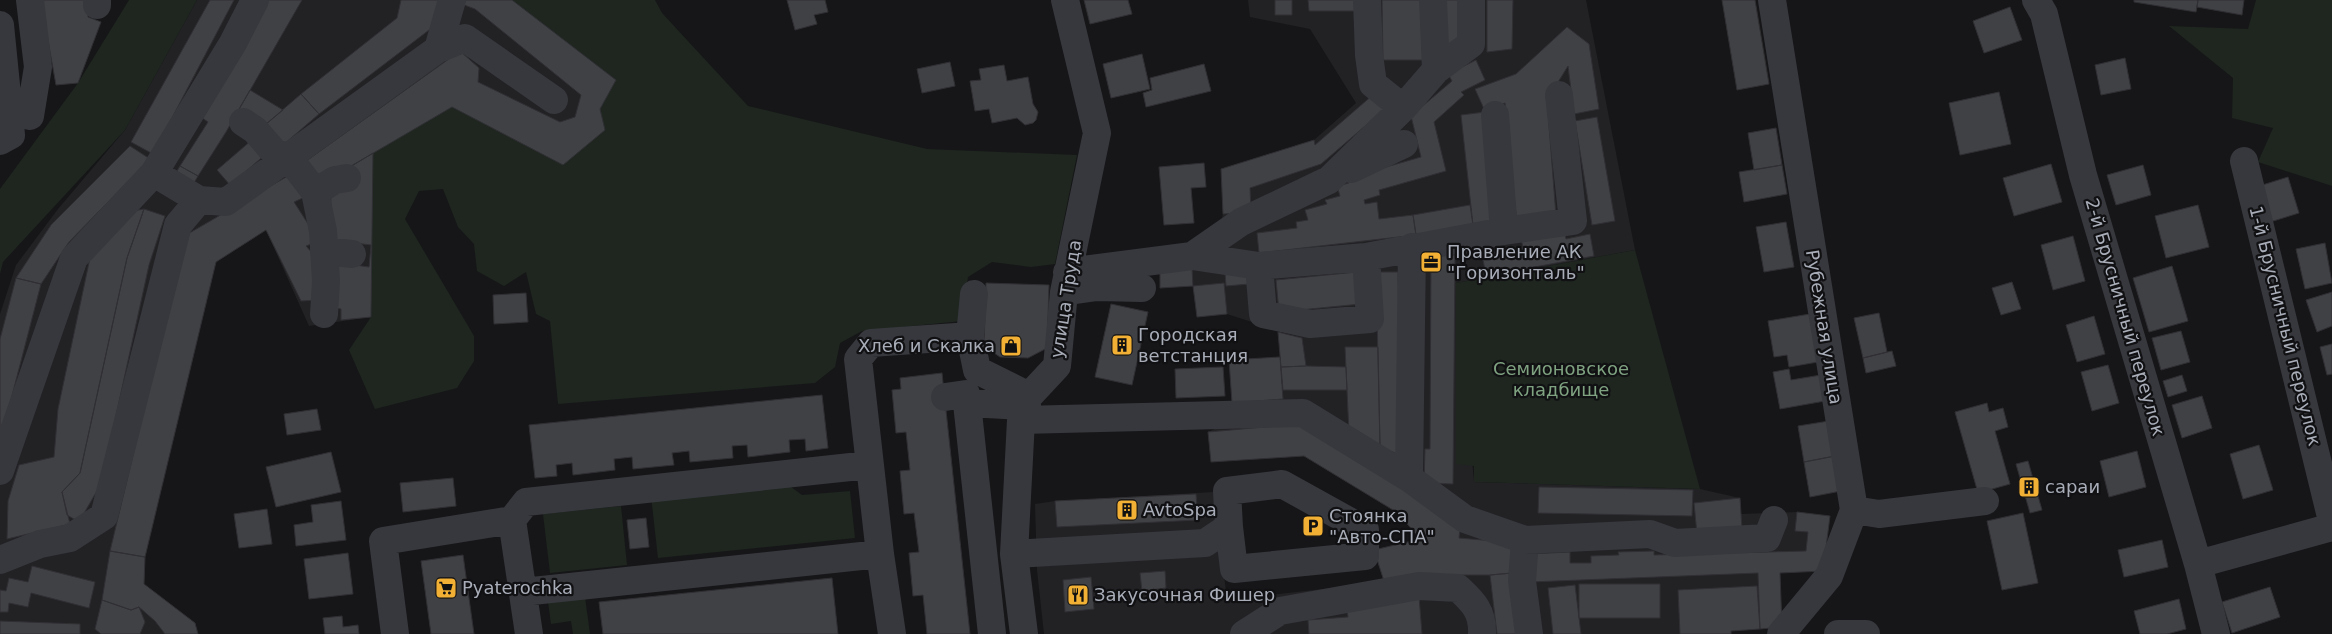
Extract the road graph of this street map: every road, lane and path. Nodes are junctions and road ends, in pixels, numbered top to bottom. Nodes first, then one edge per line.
1 (30, 0) edge
2 (255, 0) edge
3 (452, 0) edge
4 (1065, 0) edge
5 (1367, 0) edge
6 (1434, 0) edge
7 (1471, 0) edge
8 (1772, 0) edge
9 (2036, 0) edge
10 (0, 25) edge
11 (438, 49) junction
12 (1436, 70) junction
13 (1559, 95) dead end
14 (554, 100) dead end
15 (1403, 108) junction
16 (30, 116) dead end
17 (1495, 116) dead end
18 (243, 122) dead end
19 (0, 141) edge
20 (1404, 144) dead end
21 (289, 158) junction
22 (2244, 161) dead end
23 (154, 172) junction
24 (348, 178) dead end
25 (1329, 180) junction
26 (315, 192) junction
27 (199, 200) junction
28 (1504, 231) junction
29 (1412, 247) junction
30 (324, 251) junction
31 (352, 254) dead end
32 (1192, 256) junction
33 (1366, 257) junction
34 (1259, 266) junction
35 (1066, 282) junction
36 (1142, 288) dead end
37 (974, 294) dead end
38 (324, 314) dead end
39 (970, 336) junction
40 (1025, 407) junction
41 (869, 466) junction
42 (0, 471) edge
43 (1410, 478) junction
44 (1986, 500) dead end
45 (1854, 510) junction
46 (512, 520) junction
47 (1774, 520) dead end
48 (2332, 521) edge
49 (1229, 527) junction
50 (2332, 527) edge
51 (1525, 540) junction
52 (880, 554) junction
53 (1014, 554) junction
54 (0, 560) edge
55 (2198, 564) junction
56 (523, 592) junction
57 (396, 634) edge
58 (529, 634) edge
59 (892, 634) edge
60 (992, 634) edge
61 (1024, 634) edge
62 (1244, 634) edge
63 (1482, 634) edge
64 (1529, 634) edge
65 (1781, 634) edge
66 (1838, 634) edge
67 (1866, 634) edge
68 (2216, 634) edge

1 - 16 street
2 - 23 street
3 - 11 street
4 - 35 street, улица Труда
5 - 15 street
6 - 12 street
7 - 12 street
8 - 45 street, Рубежная улица
9 - 55 street, 2-й Брусничный переулок
10 - 19 street
11 - 14 street
11 - 21 street
12 - 15 street
13 - 28 street
15 - 25 street
17 - 28 street
18 - 21 street
20 - 25 street
21 - 26 street
21 - 27 street
22 - 48 street, 1-й Брусничный переулок
23 - 27 street
23 - 42 street
24 - 26 street
25 - 32 street
26 - 30 street
27 - 54 street
28 - 29 street
29 - 33 street
29 - 43 street
30 - 31 street
30 - 38 street
32 - 34 street
32 - 35 street
33 - 34 street
33 - 34 street
35 - 36 street
35 - 40 street, улица Труда
37 - 39 street
39 - 40 street
39 - 41 street
40 - 43 street
40 - 53 street
40 - 60 street
41 - 46 street
41 - 52 street
43 - 51 street
44 - 45 street
45 - 65 street, Рубежная улица
46 - 56 street
46 - 57 street
47 - 51 street
49 - 49 street
49 - 53 street
50 - 55 street
51 - 64 street
52 - 56 street
52 - 59 street
53 - 61 street
55 - 68 street, 2-й Брусничный переулок
56 - 58 street
62 - 63 street
66 - 67 street

